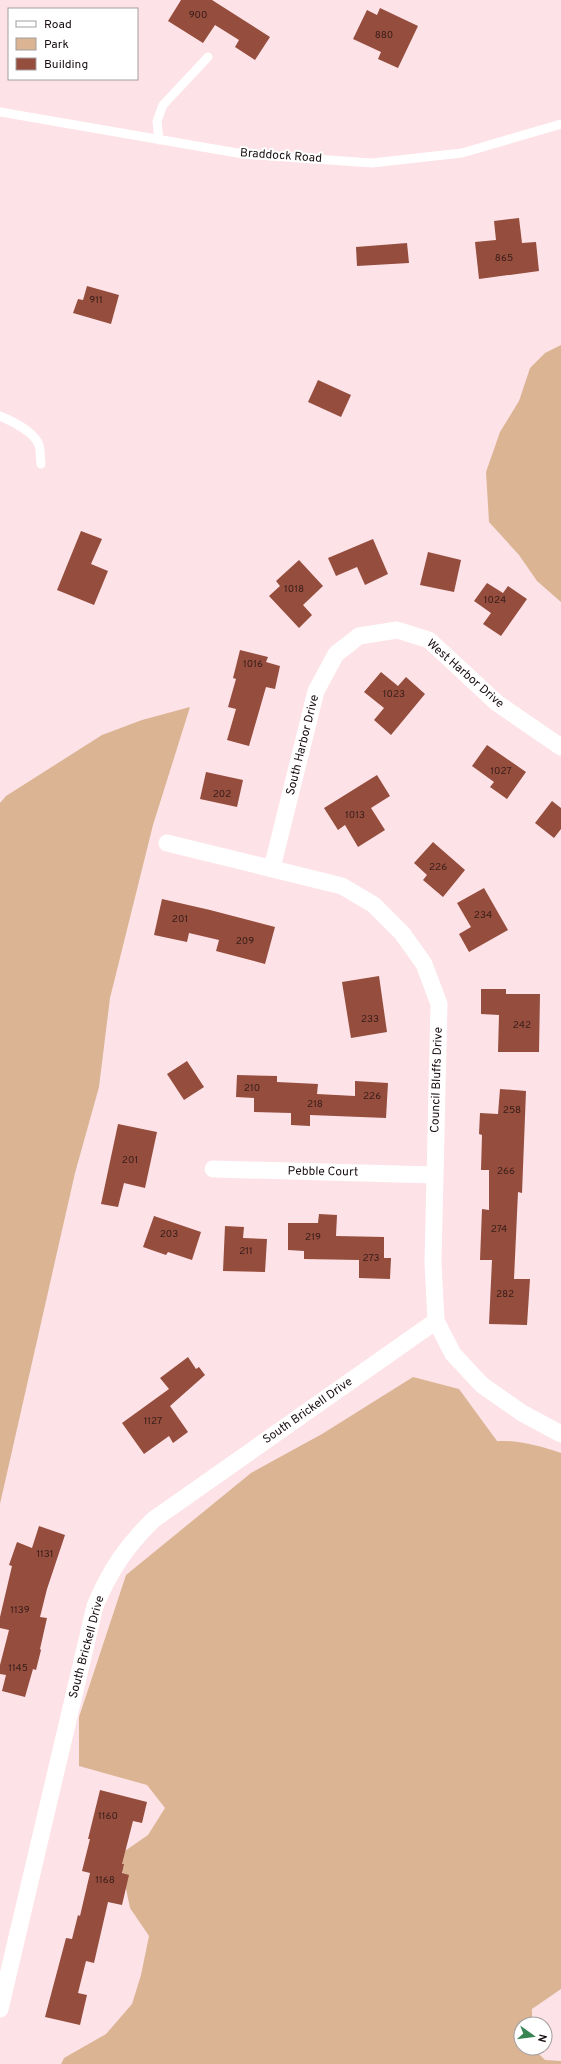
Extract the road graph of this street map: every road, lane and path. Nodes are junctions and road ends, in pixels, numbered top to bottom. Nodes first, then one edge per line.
1 (208, 57) dead end
2 (0, 112) edge
3 (561, 124) edge
4 (159, 140) junction
5 (0, 416) edge
6 (41, 464) dead end
7 (359, 636) joint
8 (561, 747) edge
9 (167, 843) dead end
10 (272, 868) junction
11 (213, 1169) dead end
12 (434, 1174) junction
13 (436, 1321) junction
14 (561, 1434) edge
15 (0, 2009) edge

1 - 4 lane
2 - 4 lane, Braddock Road
3 - 4 lane, Braddock Road
5 - 6 lane
7 - 8 street, West Harbor Drive
7 - 10 street, South Harbor Drive
9 - 10 street, Council Bluffs Drive
10 - 12 street, Council Bluffs Drive
11 - 12 street, Pebble Court
12 - 13 street, Council Bluffs Drive
13 - 14 street, Council Bluffs Drive
13 - 15 street, South Brickell Drive

